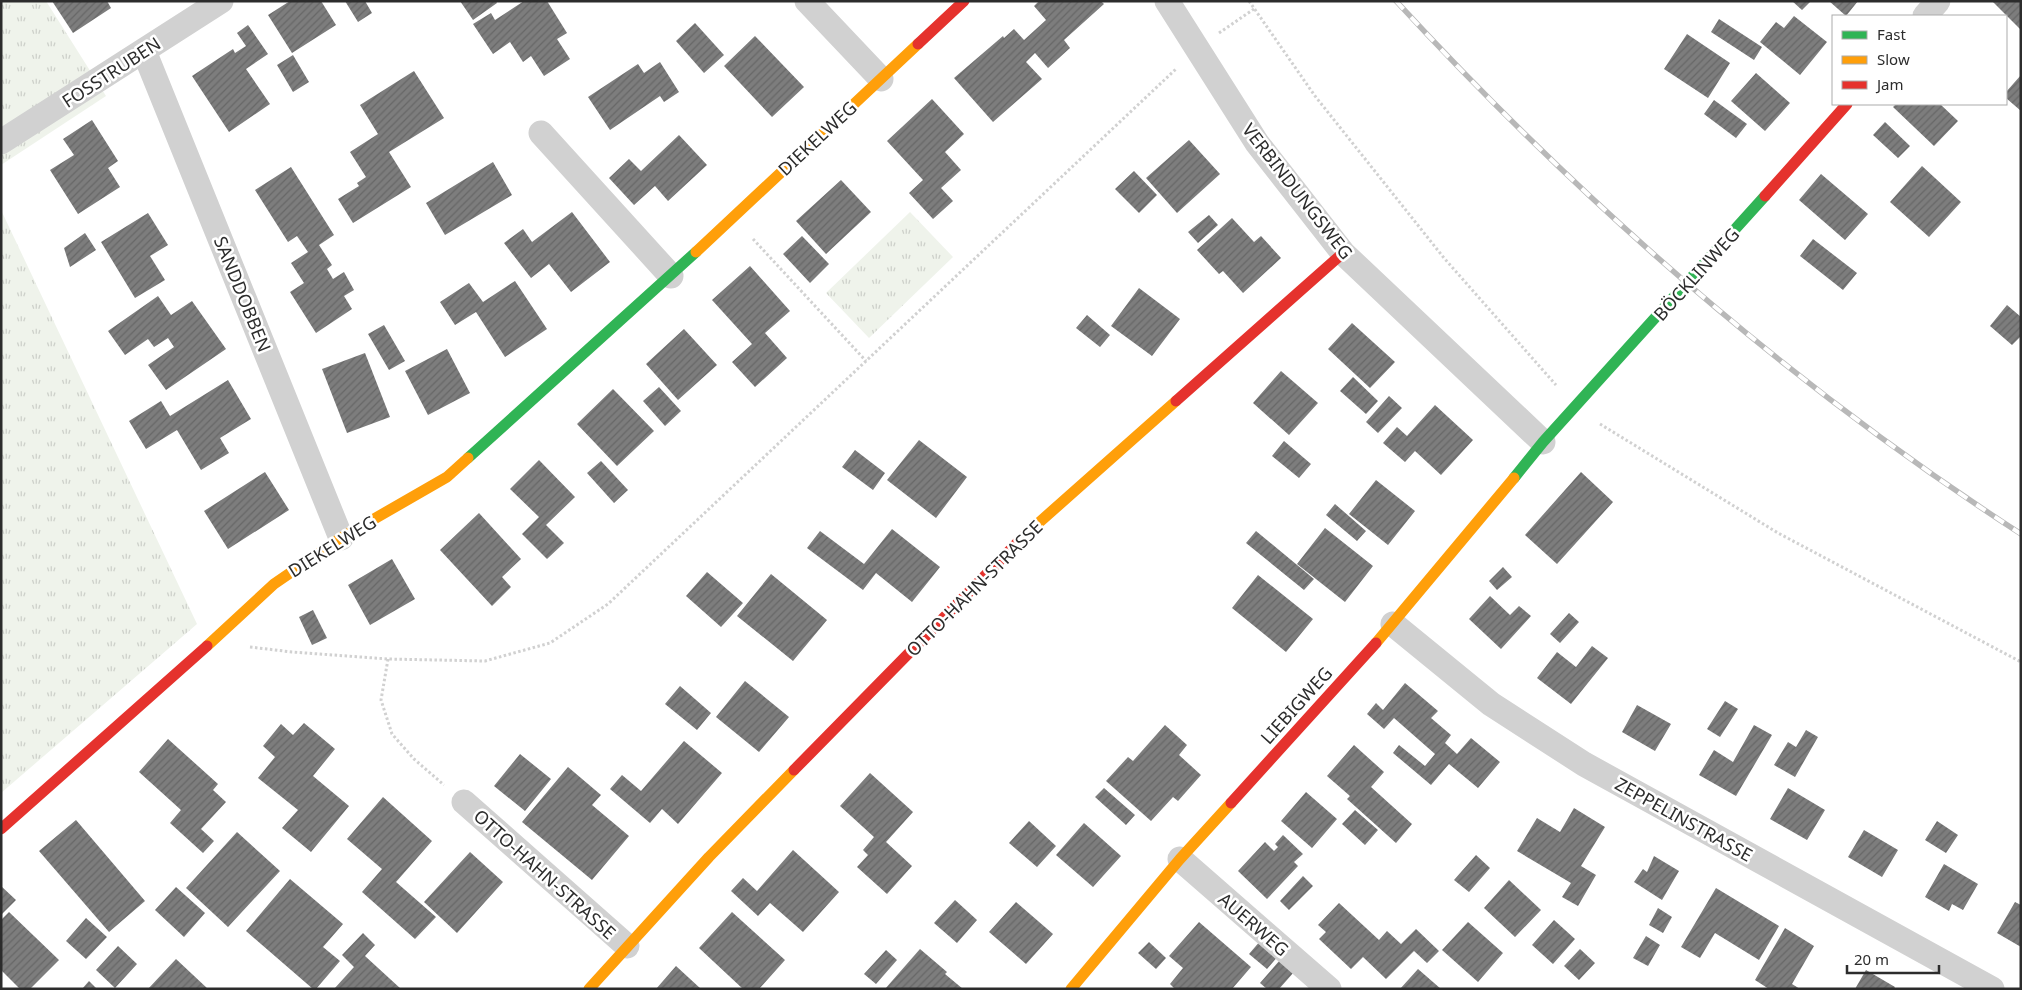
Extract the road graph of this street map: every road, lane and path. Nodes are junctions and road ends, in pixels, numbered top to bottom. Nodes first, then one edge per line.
1 (221, 1) edge
2 (807, 1) edge
3 (964, 1) edge
4 (1167, 1) edge
5 (1249, 1) edge
6 (1938, 1) edge
7 (1254, 9) junction
8 (1926, 15) edge
9 (1197, 49) junction
10 (144, 51) junction
11 (881, 79) junction
12 (1846, 105) edge
13 (541, 133) dead end
14 (1, 142) edge
15 (734, 218) junction
16 (1343, 253) junction
17 (671, 276) junction
18 (866, 361) junction
19 (1577, 406) junction
20 (1543, 442) junction
21 (341, 538) junction
22 (1393, 624) junction
23 (212, 642) junction
24 (388, 659) junction
25 (2021, 662) edge
26 (464, 802) joint
27 (1, 828) edge
28 (1180, 859) junction
29 (627, 946) junction
30 (590, 989) edge
31 (1071, 989) edge
32 (1329, 989) edge
33 (1992, 989) edge

1 - 10 street, FOSSTRUBEN
2 - 11 street
3 - 11 street, DIEKELWEG
4 - 9 street, VERBINDUNGSWEG
5 - 7 path
6 - 8 street
7 - 9 path
7 - 19 path
9 - 16 street, VERBINDUNGSWEG
9 - 18 path
10 - 14 street, FOSSTRUBEN
10 - 21 street, SANDDOBBEN
11 - 15 street, DIEKELWEG
12 - 19 street, BÖCKLINWEG
13 - 17 street
15 - 17 street, DIEKELWEG
15 - 18 path
16 - 20 street, VERBINDUNGSWEG
16 - 29 street, OTTO-HAHN-STRASSE
17 - 21 street, DIEKELWEG
18 - 24 path
19 - 20 street, BÖCKLINWEG
19 - 25 path
20 - 22 street, LIEBIGWEG
21 - 23 street, DIEKELWEG
22 - 28 street, LIEBIGWEG
22 - 33 street, ZEPPELINSTRASSE
23 - 24 path
23 - 27 street, DIEKELWEG
24 - 26 path
26 - 29 street, OTTO-HAHN-STRASSE
28 - 31 street, LIEBIGWEG
28 - 32 street, AUERWEG
29 - 30 street, OTTO-HAHN-STRASSE

